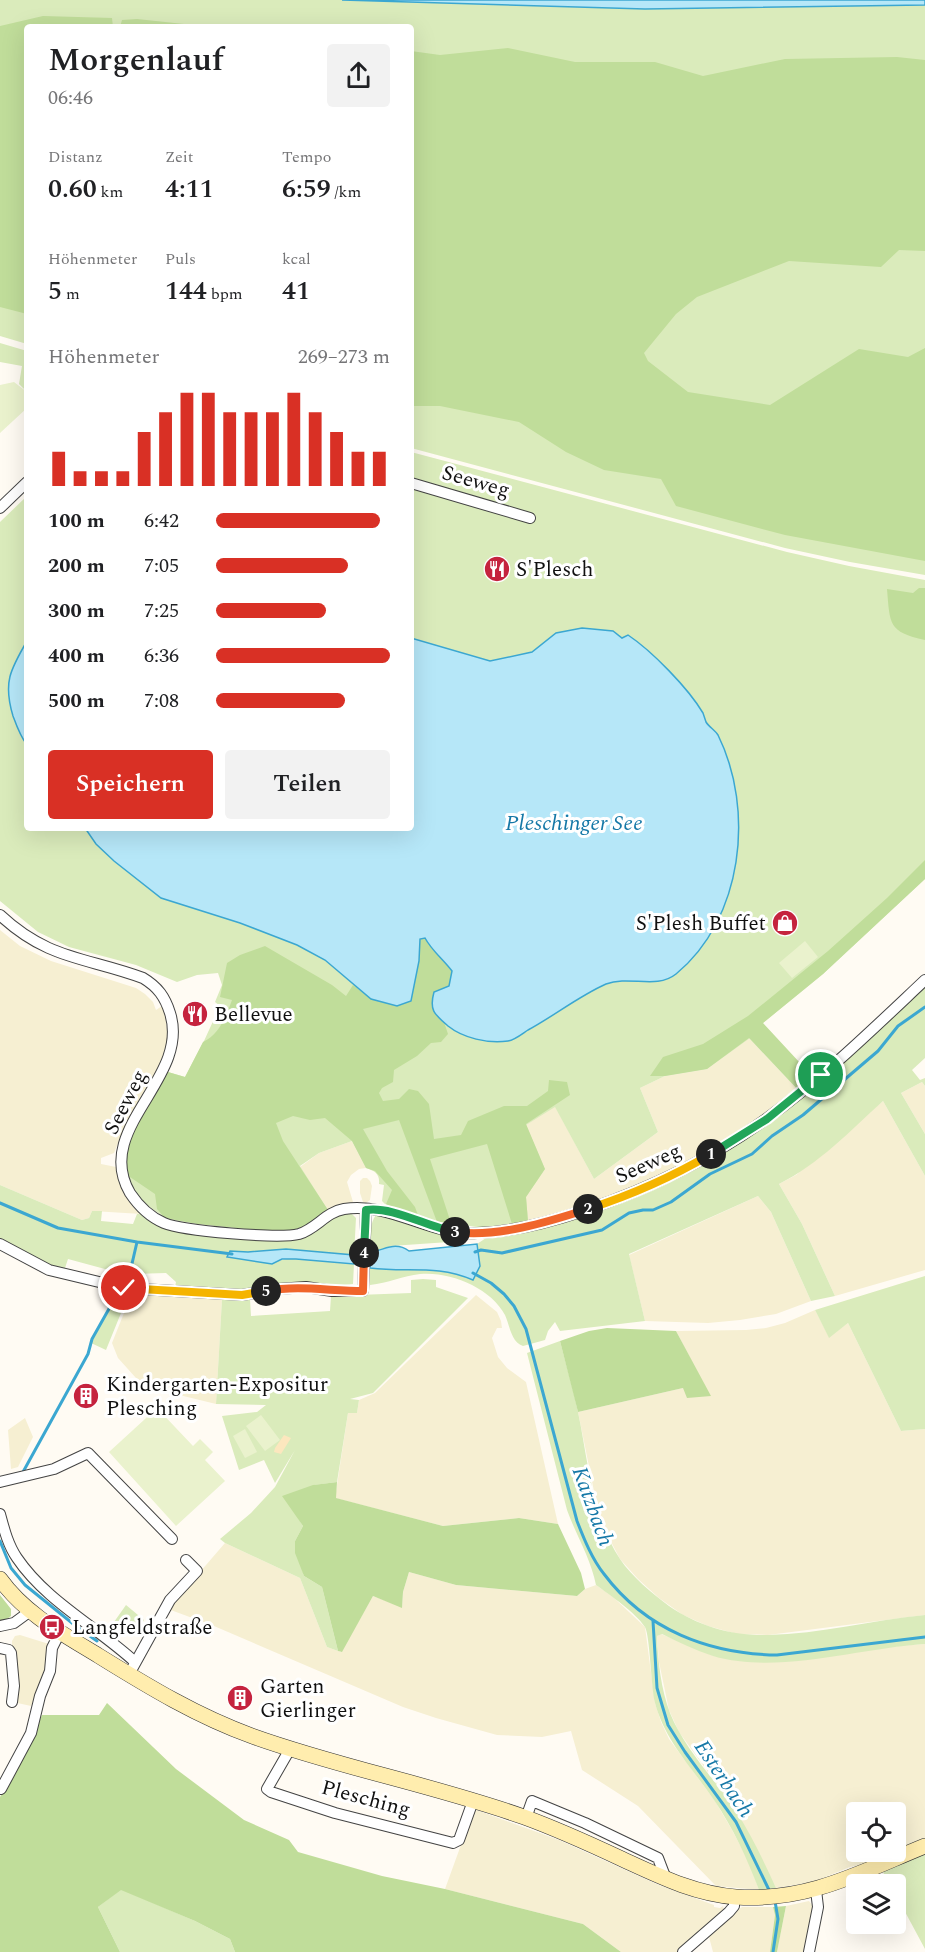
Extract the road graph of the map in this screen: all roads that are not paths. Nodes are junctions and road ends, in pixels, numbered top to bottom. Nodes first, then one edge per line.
1 (414, 484) edge
2 (24, 485) edge
3 (0, 508) edge
4 (530, 518) dead end
5 (0, 915) edge
6 (925, 980) edge
7 (366, 1210) junction
8 (0, 1244) edge
9 (0, 1482) edge
10 (0, 1514) edge
11 (172, 1539) dead end
12 (186, 1560) dead end
13 (0, 1579) edge
14 (29, 1612) junction
15 (0, 1626) edge
16 (60, 1632) junction
17 (0, 1648) edge
18 (132, 1668) junction
19 (12, 1702) dead end
20 (290, 1749) junction
21 (1, 1789) edge
22 (473, 1801) junction
23 (925, 1846) edge
24 (816, 1890) junction
25 (734, 1897) junction
26 (683, 1952) edge
27 (809, 1952) edge

1 - 4 street, Seeweg
2 - 3 street
5 - 7 street, Seeweg
6 - 7 street, Seeweg
7 - 8 street
9 - 11 street
10 - 18 street
12 - 18 street
13 - 14 main road, Plesching
14 - 15 street
14 - 16 main road, Plesching
16 - 18 main road, Plesching
16 - 21 street
17 - 19 street
18 - 20 main road, Plesching
20 - 22 main road, Plesching
20 - 22 street, Plesching
22 - 25 main road, Plesching
23 - 24 main road, Plesching
24 - 25 main road, Plesching
24 - 27 street
25 - 26 street

